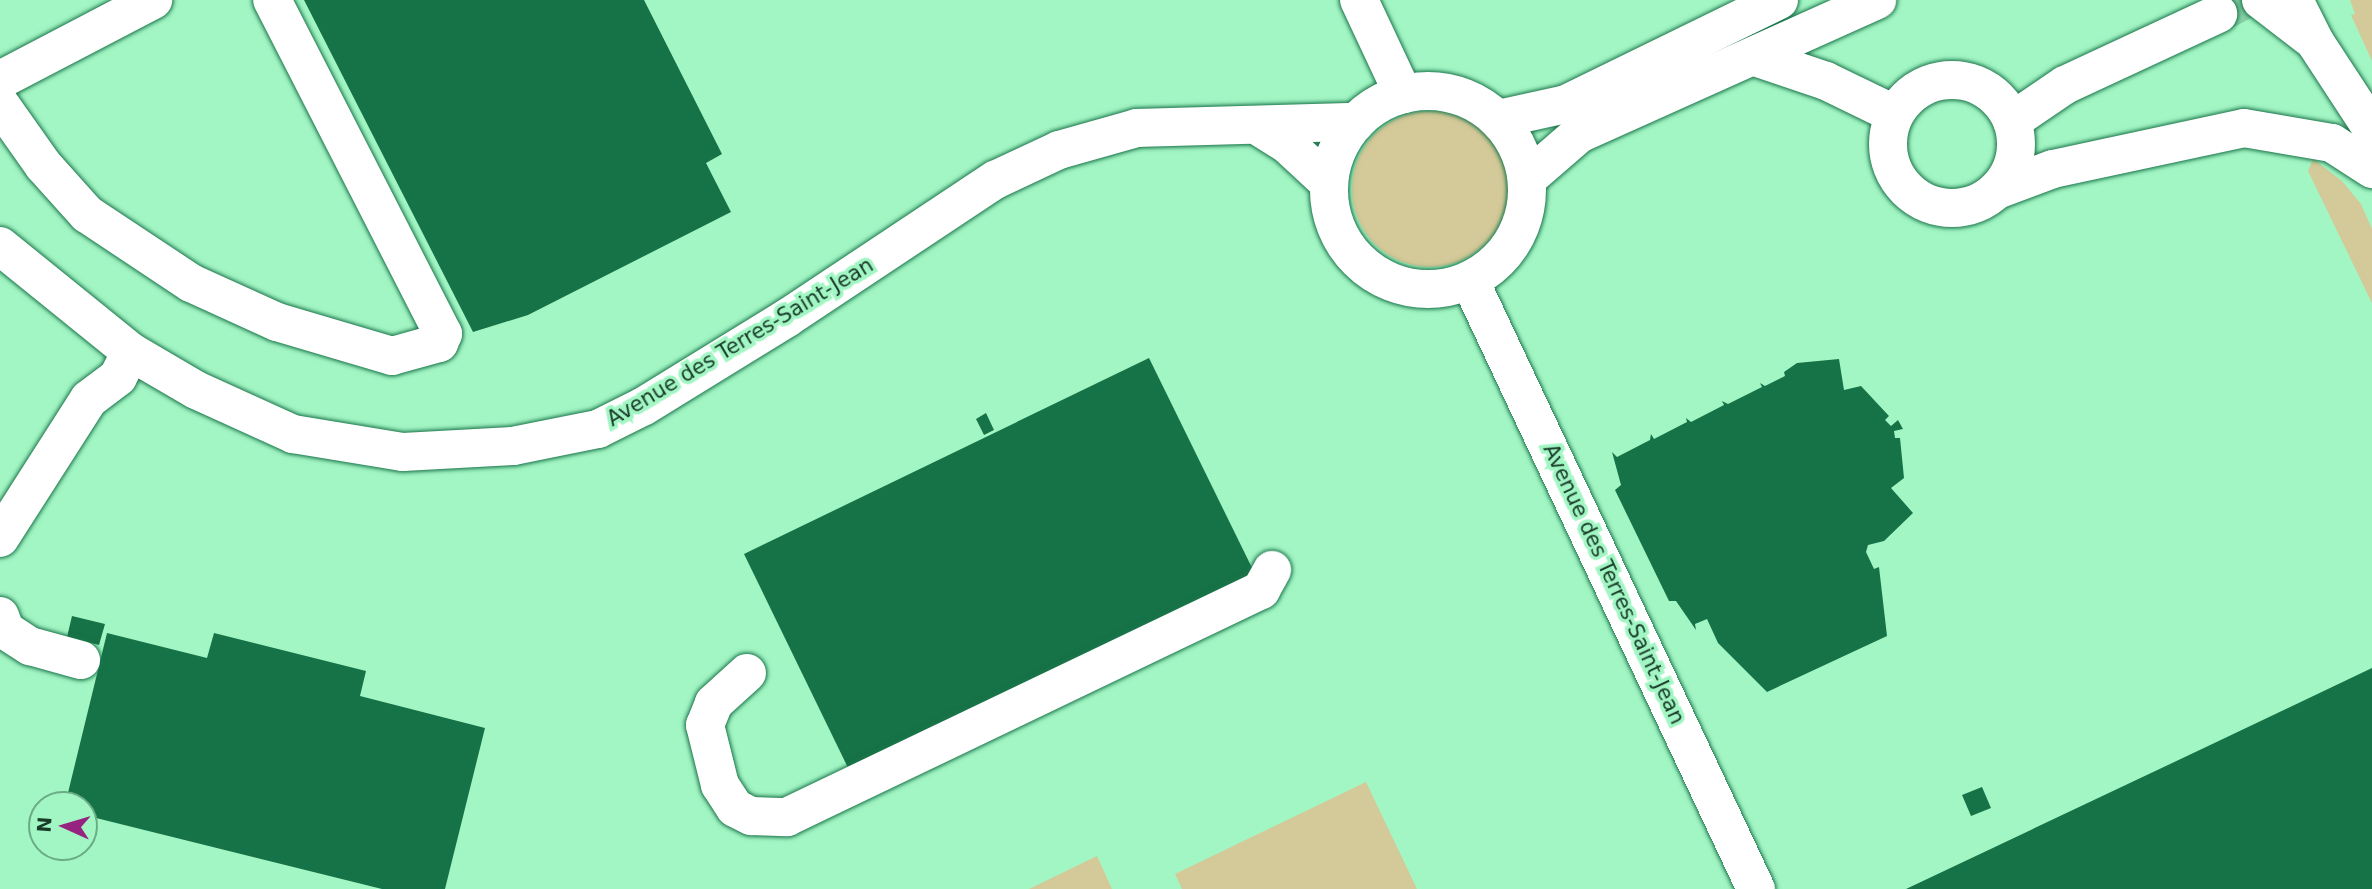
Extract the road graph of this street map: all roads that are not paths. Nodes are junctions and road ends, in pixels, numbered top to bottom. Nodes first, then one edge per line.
1 (153, 0) edge
2 (272, 0) edge
3 (1359, 0) edge
4 (1779, 0) edge
5 (1877, 0) edge
6 (2261, 0) edge
7 (2294, 0) edge
8 (2218, 14) tunnel mouth
9 (2315, 42) junction
10 (1755, 57) junction
11 (0, 80) edge
12 (1403, 94) junction
13 (0, 104) edge
14 (1894, 114) junction
15 (1498, 120) junction
16 (2012, 121) junction
17 (1356, 122) junction
18 (1256, 125) junction
19 (2372, 129) edge
20 (2372, 169) edge
21 (1527, 179) junction
22 (1329, 183) junction
23 (1997, 190) junction
24 (0, 246) edge
25 (1470, 281) junction
26 (131, 352) junction
27 (0, 538) edge
28 (1272, 570) dead end
29 (0, 615) edge
30 (81, 660) dead end
31 (747, 673) dead end
32 (1756, 889) edge

1 - 11 street
2 - 13 street
3 - 12 street
4 - 15 street
5 - 10 street
6 - 9 street
7 - 9 street
8 - 16 street
9 - 19 street
10 - 14 street
10 - 21 street
12 - 15 street
12 - 17 street
14 - 16 street
14 - 23 street
15 - 21 street
16 - 23 street
17 - 18 street, Avenue des Terres-Saint-Jean
17 - 22 street
18 - 22 street
18 - 26 street, Avenue des Terres-Saint-Jean
20 - 23 street
21 - 25 street
22 - 25 street
24 - 26 street, Avenue des Terres-Saint-Jean
25 - 32 street, Avenue des Terres-Saint-Jean
26 - 27 street
28 - 31 street
29 - 30 street

